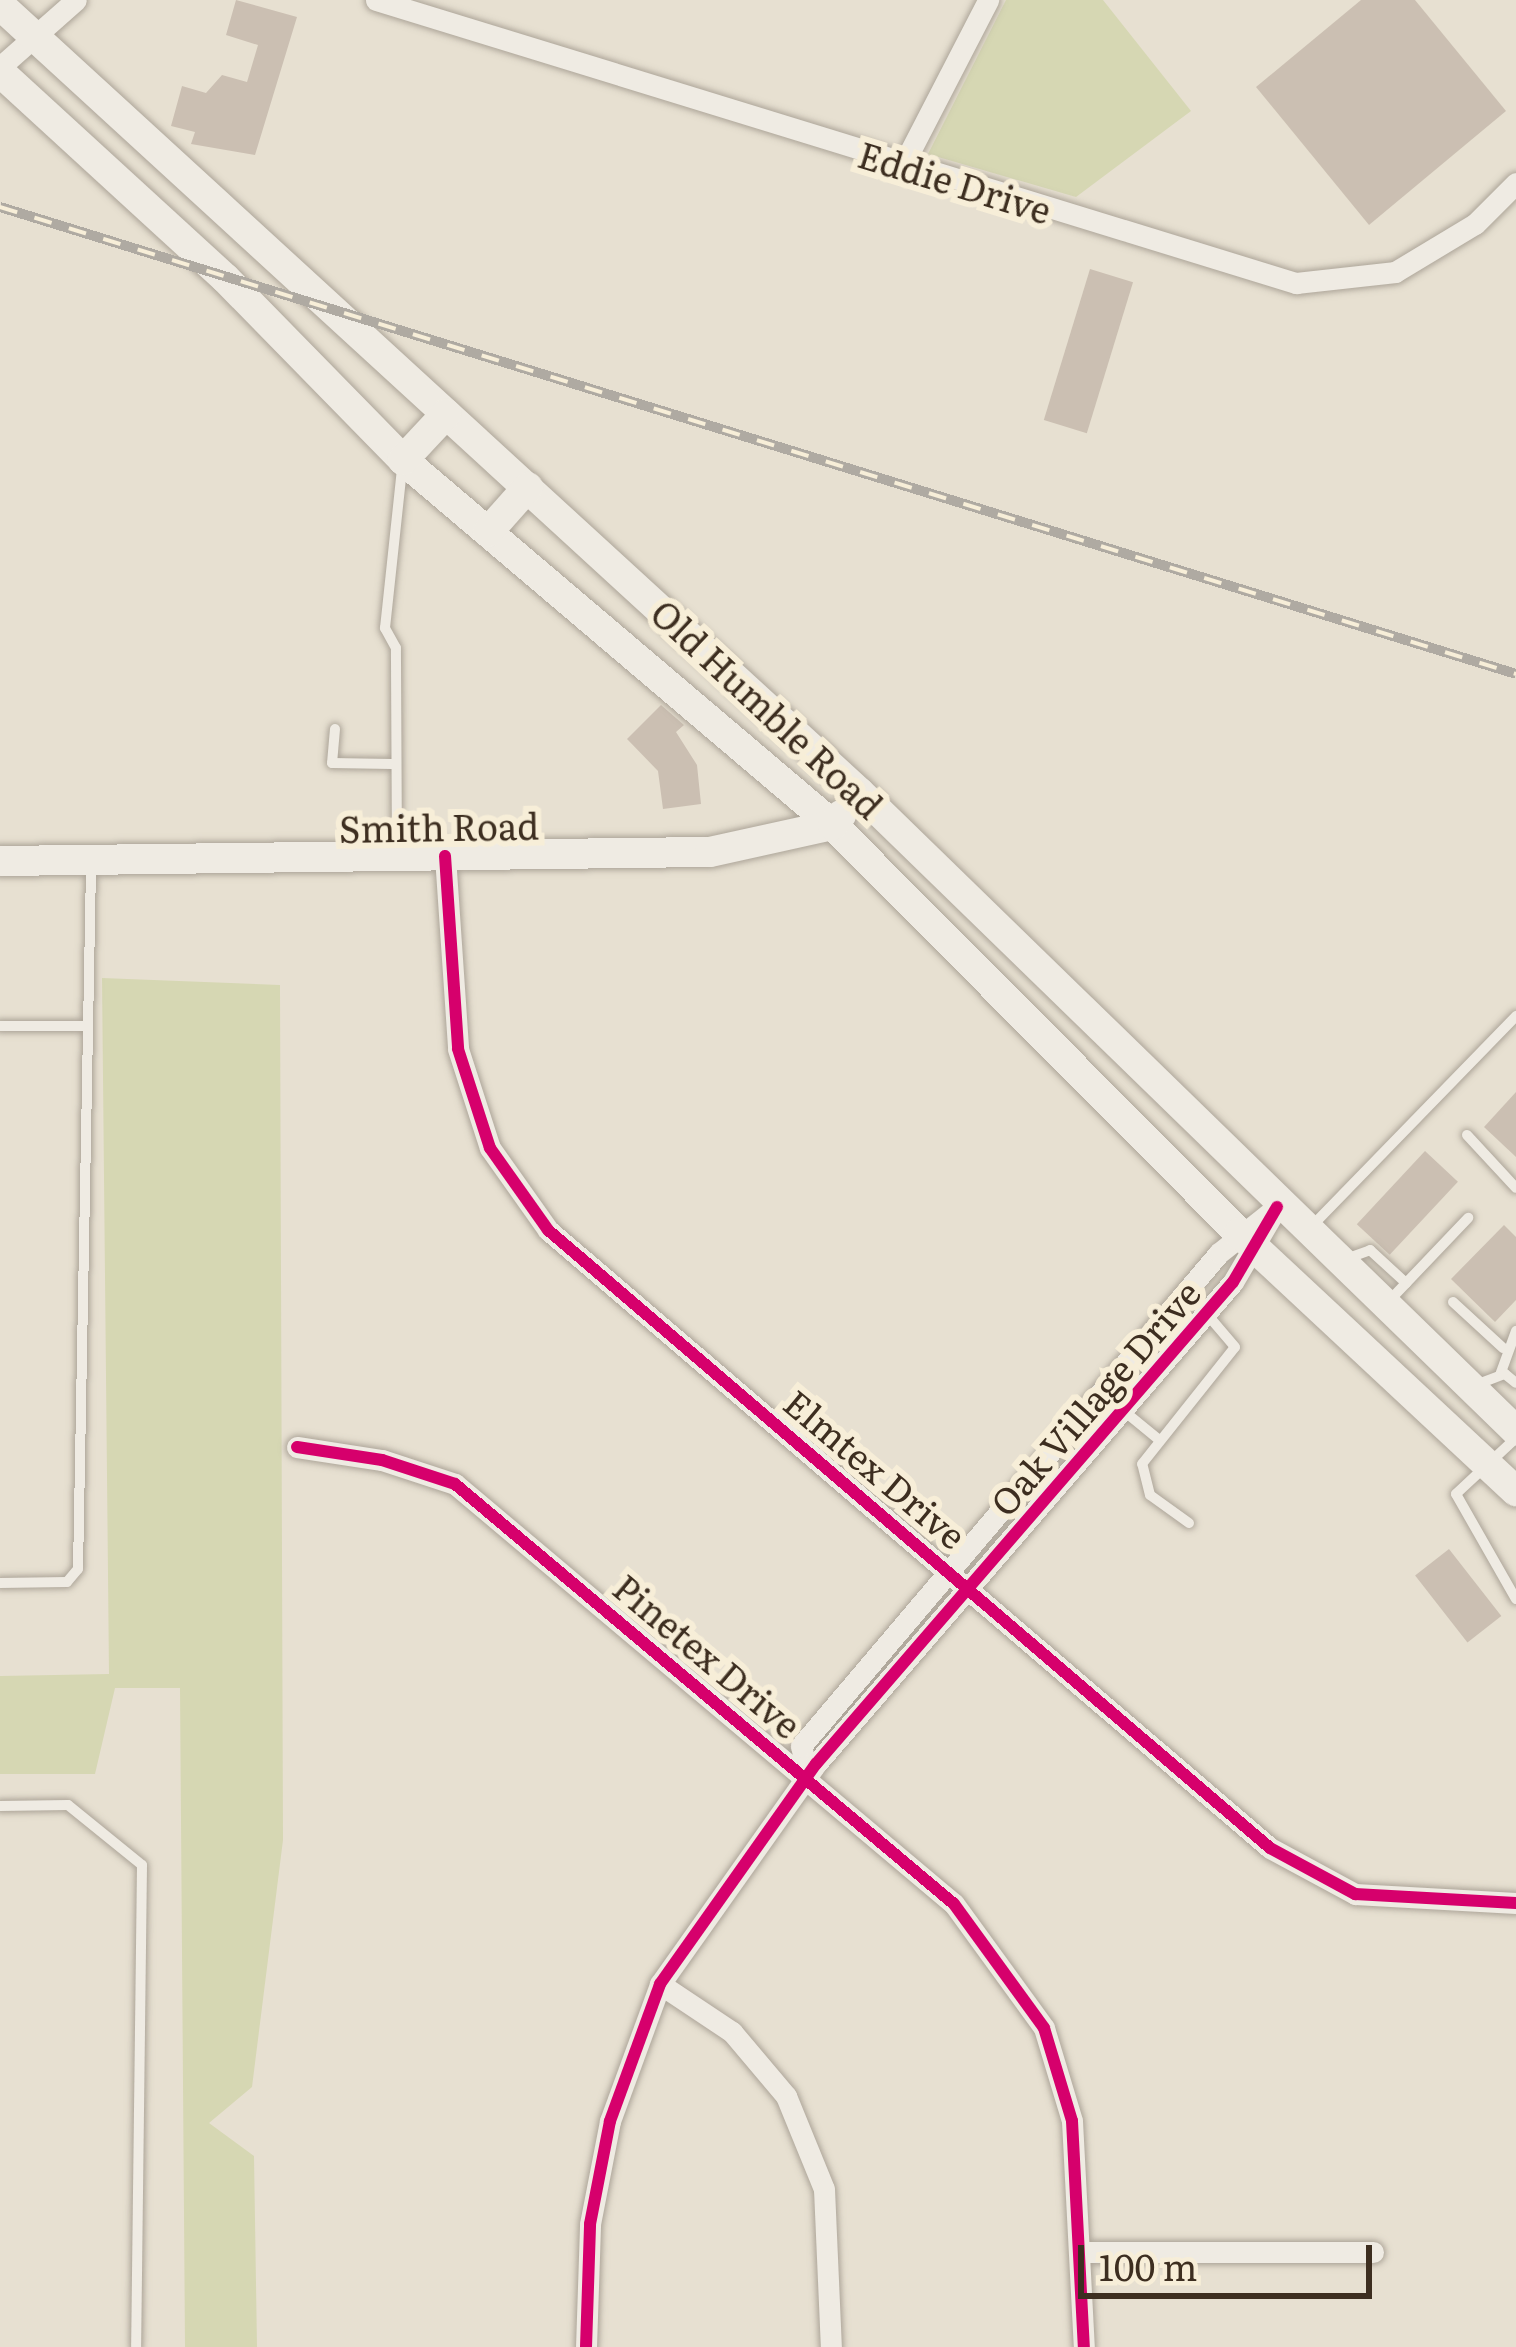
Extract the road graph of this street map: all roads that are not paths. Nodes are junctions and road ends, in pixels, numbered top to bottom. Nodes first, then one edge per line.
1 (76, 0) edge
2 (376, 0) edge
3 (988, 0) edge
4 (0, 4) edge
5 (444, 10) edge
6 (32, 35) junction
7 (0, 70) edge
8 (904, 165) junction
9 (1516, 184) edge
10 (446, 414) junction
11 (403, 460) junction
12 (528, 488) junction
13 (488, 532) junction
14 (335, 729) dead end
15 (392, 764) junction
16 (859, 792) junction
17 (833, 825) junction
18 (397, 856) junction
19 (446, 856) junction
20 (91, 860) junction
21 (0, 861) edge
22 (1069, 1003) junction
23 (1516, 1016) edge
24 (0, 1026) edge
25 (87, 1026) junction
26 (1036, 1034) junction
27 (1467, 1135) dead end
28 (1516, 1188) edge
29 (1277, 1207) junction
30 (1468, 1218) dead end
31 (1304, 1234) junction
32 (1249, 1241) junction
33 (1337, 1266) junction
34 (1406, 1283) junction
35 (1453, 1302) dead end
36 (1382, 1308) junction
37 (1206, 1313) junction
38 (1516, 1331) edge
39 (1503, 1348) junction
40 (1501, 1375) junction
41 (1516, 1383) edge
42 (1470, 1387) junction
43 (1102, 1393) junction
44 (1123, 1410) junction
45 (1516, 1435) edge
46 (1159, 1439) junction
47 (297, 1448) dead end
48 (1485, 1463) junction
49 (1516, 1491) edge
50 (1189, 1522) dead end
51 (961, 1579) junction
52 (0, 1582) edge
53 (1516, 1599) edge
54 (808, 1779) junction
55 (0, 1806) edge
56 (1516, 1903) edge
57 (660, 1984) junction
58 (1084, 2252) junction
59 (1373, 2252) dead end
60 (136, 2347) edge
61 (586, 2347) edge
62 (831, 2347) edge
63 (1084, 2347) edge

1 - 6 street
2 - 5 street, Eddie Drive
3 - 8 street
4 - 6 main road, Old Humble Road
5 - 8 street, Eddie Drive
6 - 7 street
6 - 10 main road, Old Humble Road
7 - 11 main road, Old Humble Road
8 - 9 street, Eddie Drive
10 - 11 main road
10 - 12 main road, Old Humble Road
11 - 13 main road, Old Humble Road
11 - 15 lane
12 - 13 main road
12 - 16 main road, Old Humble Road
13 - 17 main road, Old Humble Road
14 - 15 lane
15 - 18 lane
16 - 17 main road
16 - 22 main road, Old Humble Road
17 - 19 main road, Smith Road
17 - 26 main road, Old Humble Road
18 - 19 main road, Smith Road
18 - 20 main road, Smith Road
19 - 51 street, Elmtex Drive
20 - 21 main road, Smith Road
20 - 25 lane
22 - 26 main road
22 - 29 main road, Old Humble Road
23 - 31 lane
24 - 25 lane
25 - 52 lane
26 - 32 main road, Old Humble Road
27 - 28 lane
29 - 31 main road, Old Humble Road
29 - 32 street, Oak Village Drive
30 - 34 lane
31 - 33 main road, Old Humble Road
32 - 37 street, Oak Village Drive
32 - 43 street, Oak Village Drive
32 - 48 main road, Old Humble Road
33 - 34 lane
33 - 36 main road, Old Humble Road
34 - 36 lane
35 - 39 lane
36 - 42 main road, Old Humble Road
37 - 44 street, Oak Village Drive
37 - 46 lane
38 - 39 lane
39 - 40 lane
40 - 41 lane
40 - 42 lane
42 - 45 main road, Old Humble Road
43 - 44 lane
43 - 51 street, Oak Village Drive
44 - 46 lane
44 - 51 street, Oak Village Drive
45 - 48 lane
46 - 50 lane
47 - 54 street, Pinetex Drive
48 - 49 main road, Old Humble Road
48 - 53 lane
51 - 54 street, Oak Village Drive
51 - 56 street, Elmtex Drive
54 - 57 street, Oak Village Drive
54 - 58 street, Pinetex Drive
55 - 60 lane
57 - 61 street, Oak Village Drive
57 - 62 street
58 - 59 street
58 - 63 street, Pinetex Drive

